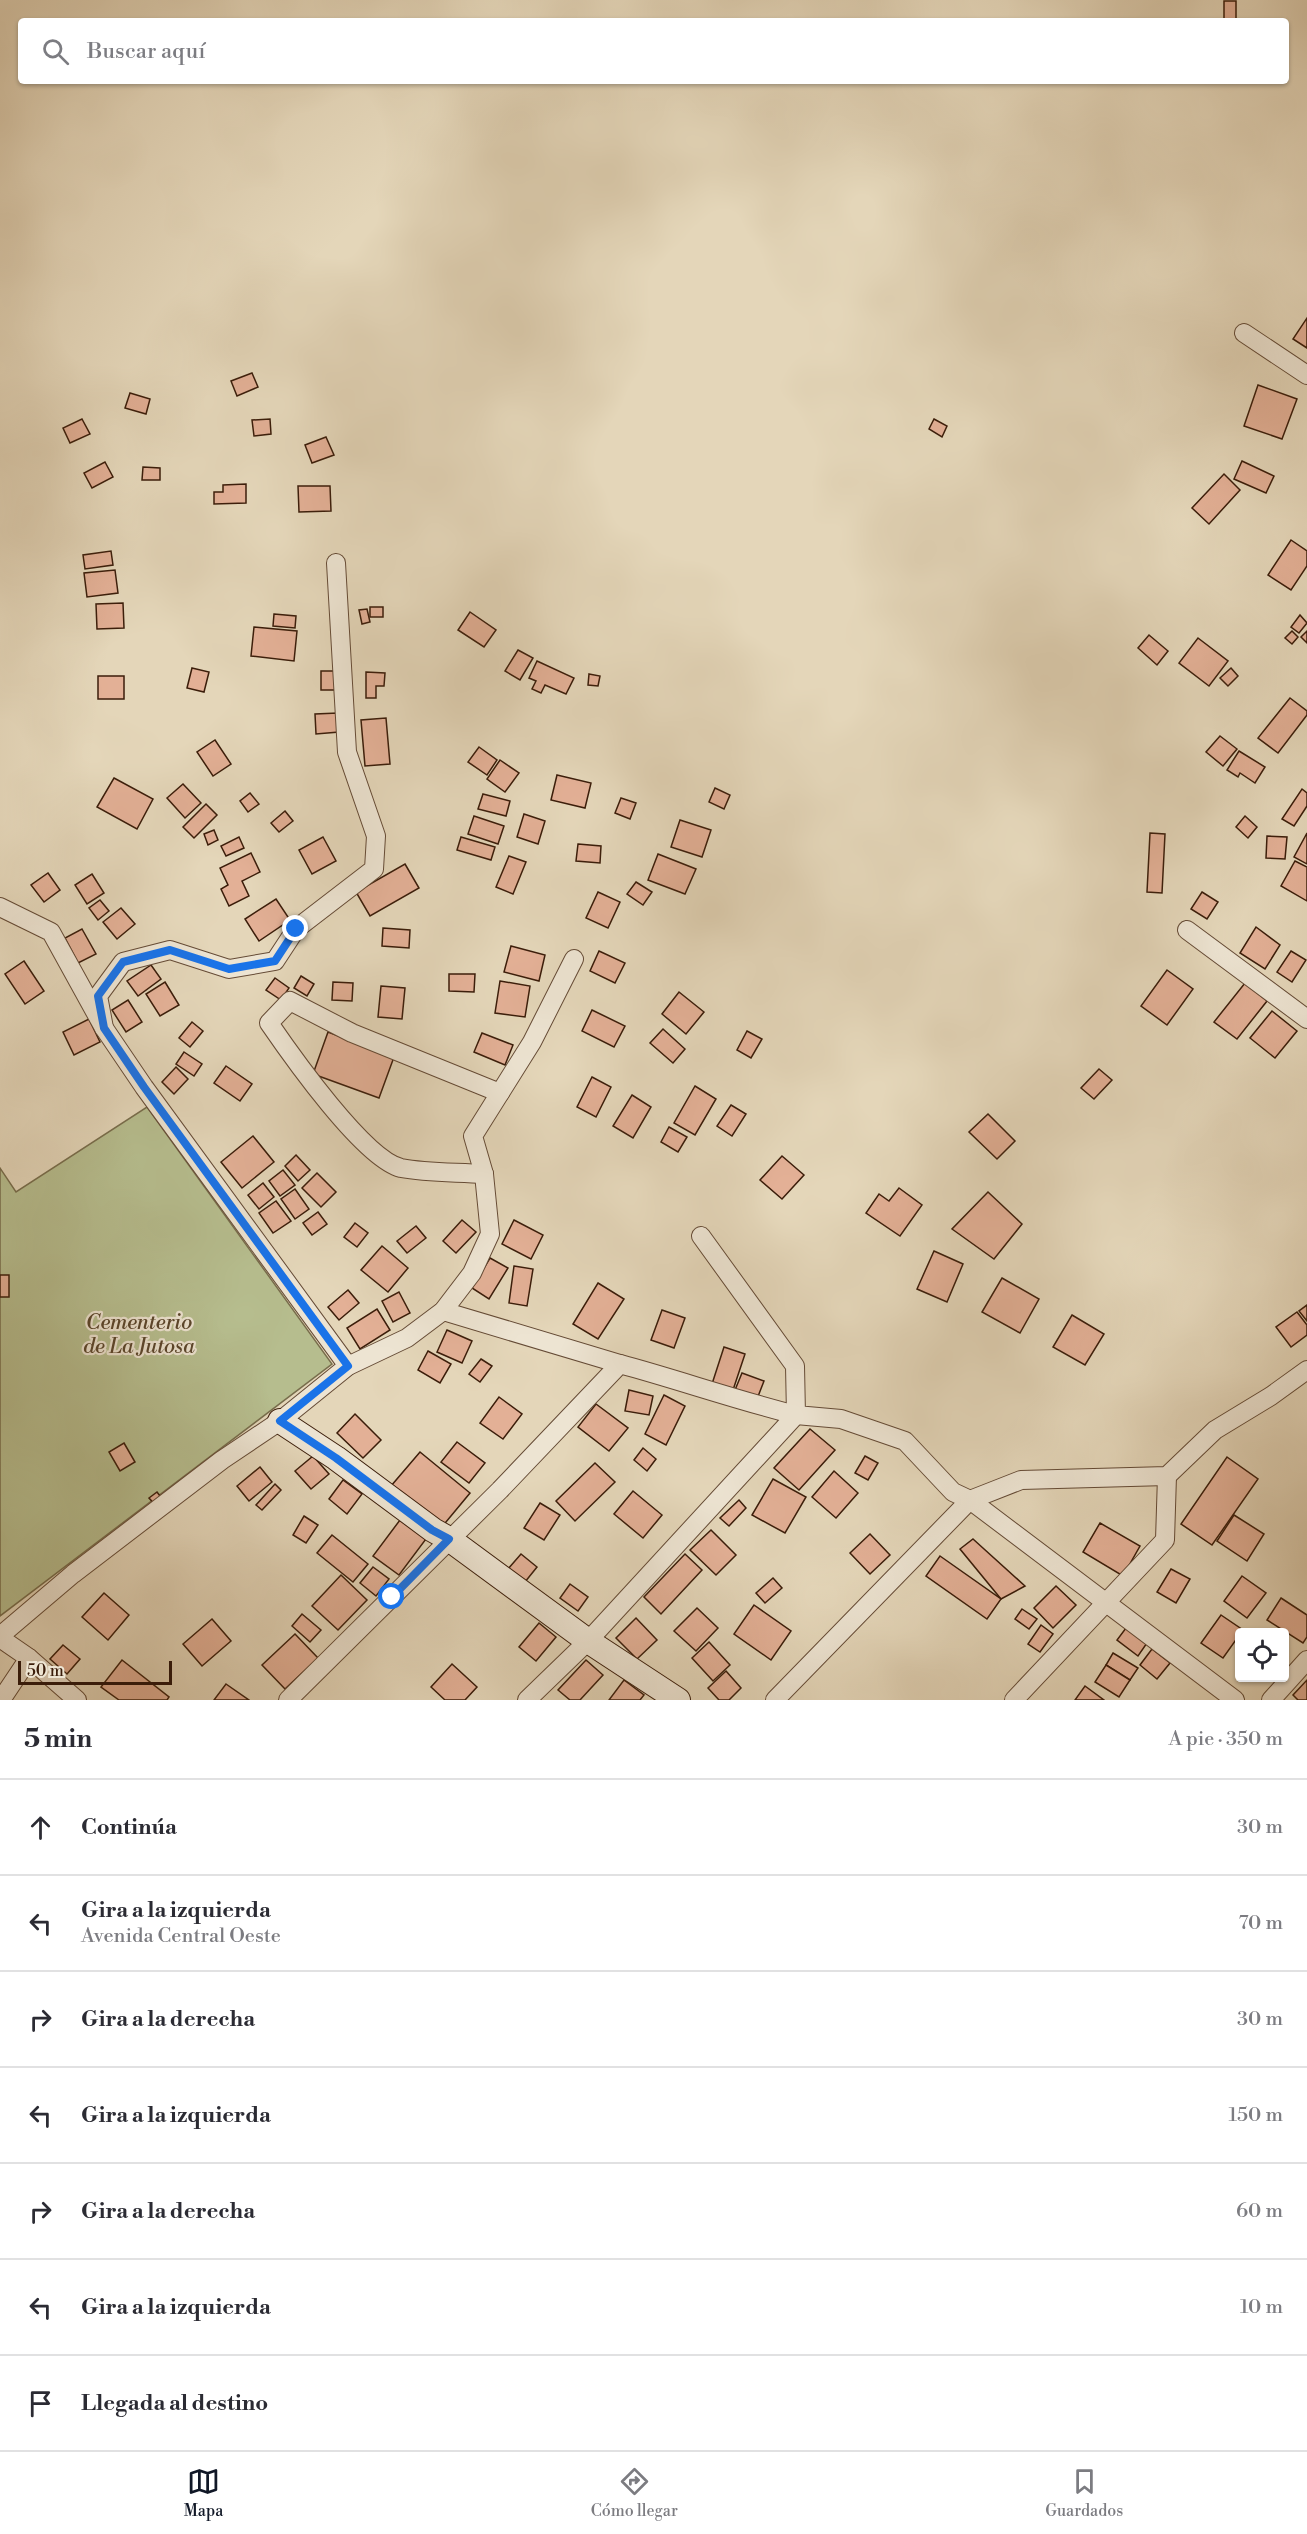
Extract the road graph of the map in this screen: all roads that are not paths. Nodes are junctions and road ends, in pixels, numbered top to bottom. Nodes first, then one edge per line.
1 (1244, 333) dead end
2 (1307, 375) edge
3 (336, 563) dead end
4 (0, 907) edge
5 (1187, 930) dead end
6 (574, 959) dead end
7 (1307, 1019) edge
8 (104, 1028) junction
9 (500, 1092) junction
10 (484, 1174) junction
11 (701, 1236) dead end
12 (443, 1311) junction
13 (620, 1364) junction
14 (348, 1366) junction
15 (1307, 1370) edge
16 (796, 1415) junction
17 (280, 1421) junction
18 (1167, 1476) junction
19 (970, 1500) junction
20 (449, 1539) junction
21 (1107, 1604) junction
22 (0, 1637) edge
23 (588, 1641) junction
24 (29, 1658) junction
25 (1307, 1660) edge
26 (1, 1700) edge
27 (77, 1700) edge
28 (288, 1700) edge
29 (527, 1700) edge
30 (678, 1700) edge
31 (775, 1700) edge
32 (1014, 1700) edge
33 (1235, 1700) edge
34 (1271, 1700) edge

1 - 2 street
3 - 8 street
4 - 8 street
5 - 7 street
6 - 9 street
8 - 14 street
9 - 10 street
9 - 10 street
10 - 12 street
11 - 16 street
12 - 13 street
12 - 14 street
13 - 16 street
13 - 20 street
14 - 17 street
15 - 18 street
16 - 19 street
16 - 23 street
17 - 20 street
17 - 22 street
18 - 19 street
18 - 21 street
19 - 21 street
19 - 31 street
20 - 23 street
20 - 28 street
21 - 32 street
21 - 33 street
22 - 24 street
23 - 29 street
23 - 30 street
24 - 26 street
24 - 27 street
25 - 34 street

